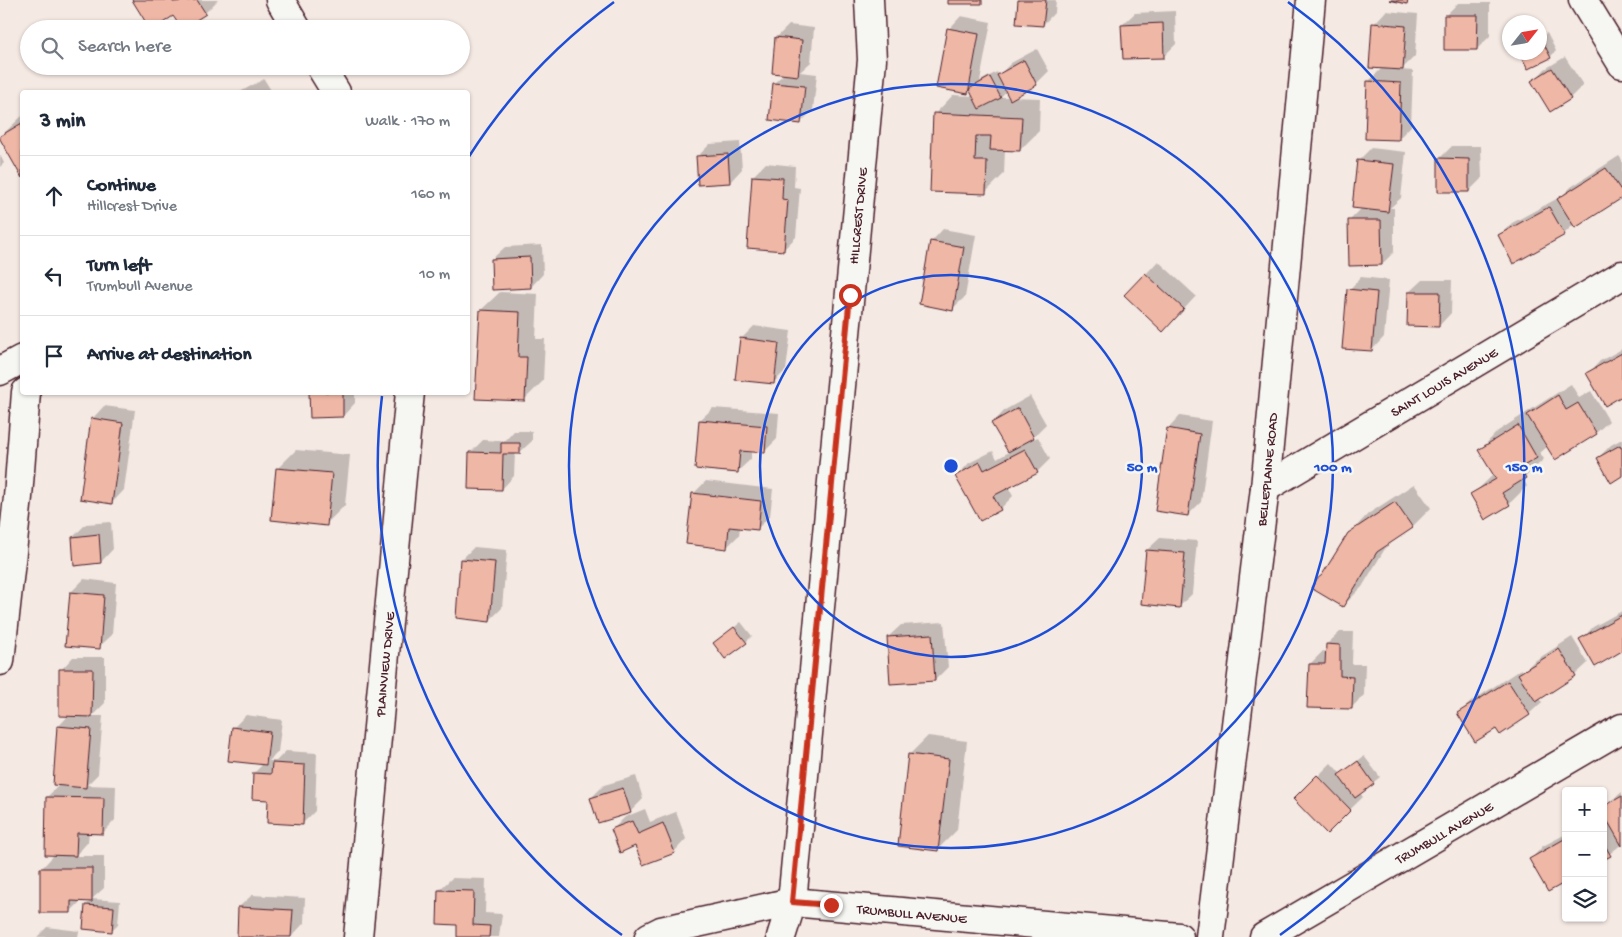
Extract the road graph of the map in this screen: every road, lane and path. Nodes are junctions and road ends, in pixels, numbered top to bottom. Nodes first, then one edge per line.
1 (280, 0) edge
2 (869, 0) edge
3 (1311, 0) edge
4 (1583, 0) edge
5 (292, 20) edge
6 (1622, 64) edge
7 (326, 75) edge
8 (335, 90) edge
9 (1622, 275) edge
10 (20, 359) edge
11 (0, 371) edge
12 (26, 395) edge
13 (410, 395) edge
14 (1265, 488) junction
15 (0, 661) edge
16 (1622, 728) edge
17 (792, 902) junction
18 (358, 937) edge
19 (649, 937) edge
20 (781, 937) edge
21 (1179, 937) edge
22 (1210, 937) edge
23 (1264, 937) edge

1 - 5 street
2 - 17 street, HILLCREST DRIVE
3 - 14 street, BELLEPLAINE ROAD
4 - 6 street
7 - 8 street
9 - 14 street, SAINT LOUIS AVENUE
10 - 11 street
12 - 15 street
13 - 18 street, PLAINVIEW DRIVE
14 - 22 street, BELLEPLAINE ROAD
16 - 23 street, TRUMBULL AVENUE
17 - 19 street, TRUMBULL AVENUE
17 - 20 street, HILLCREST DRIVE
17 - 21 street, TRUMBULL AVENUE

